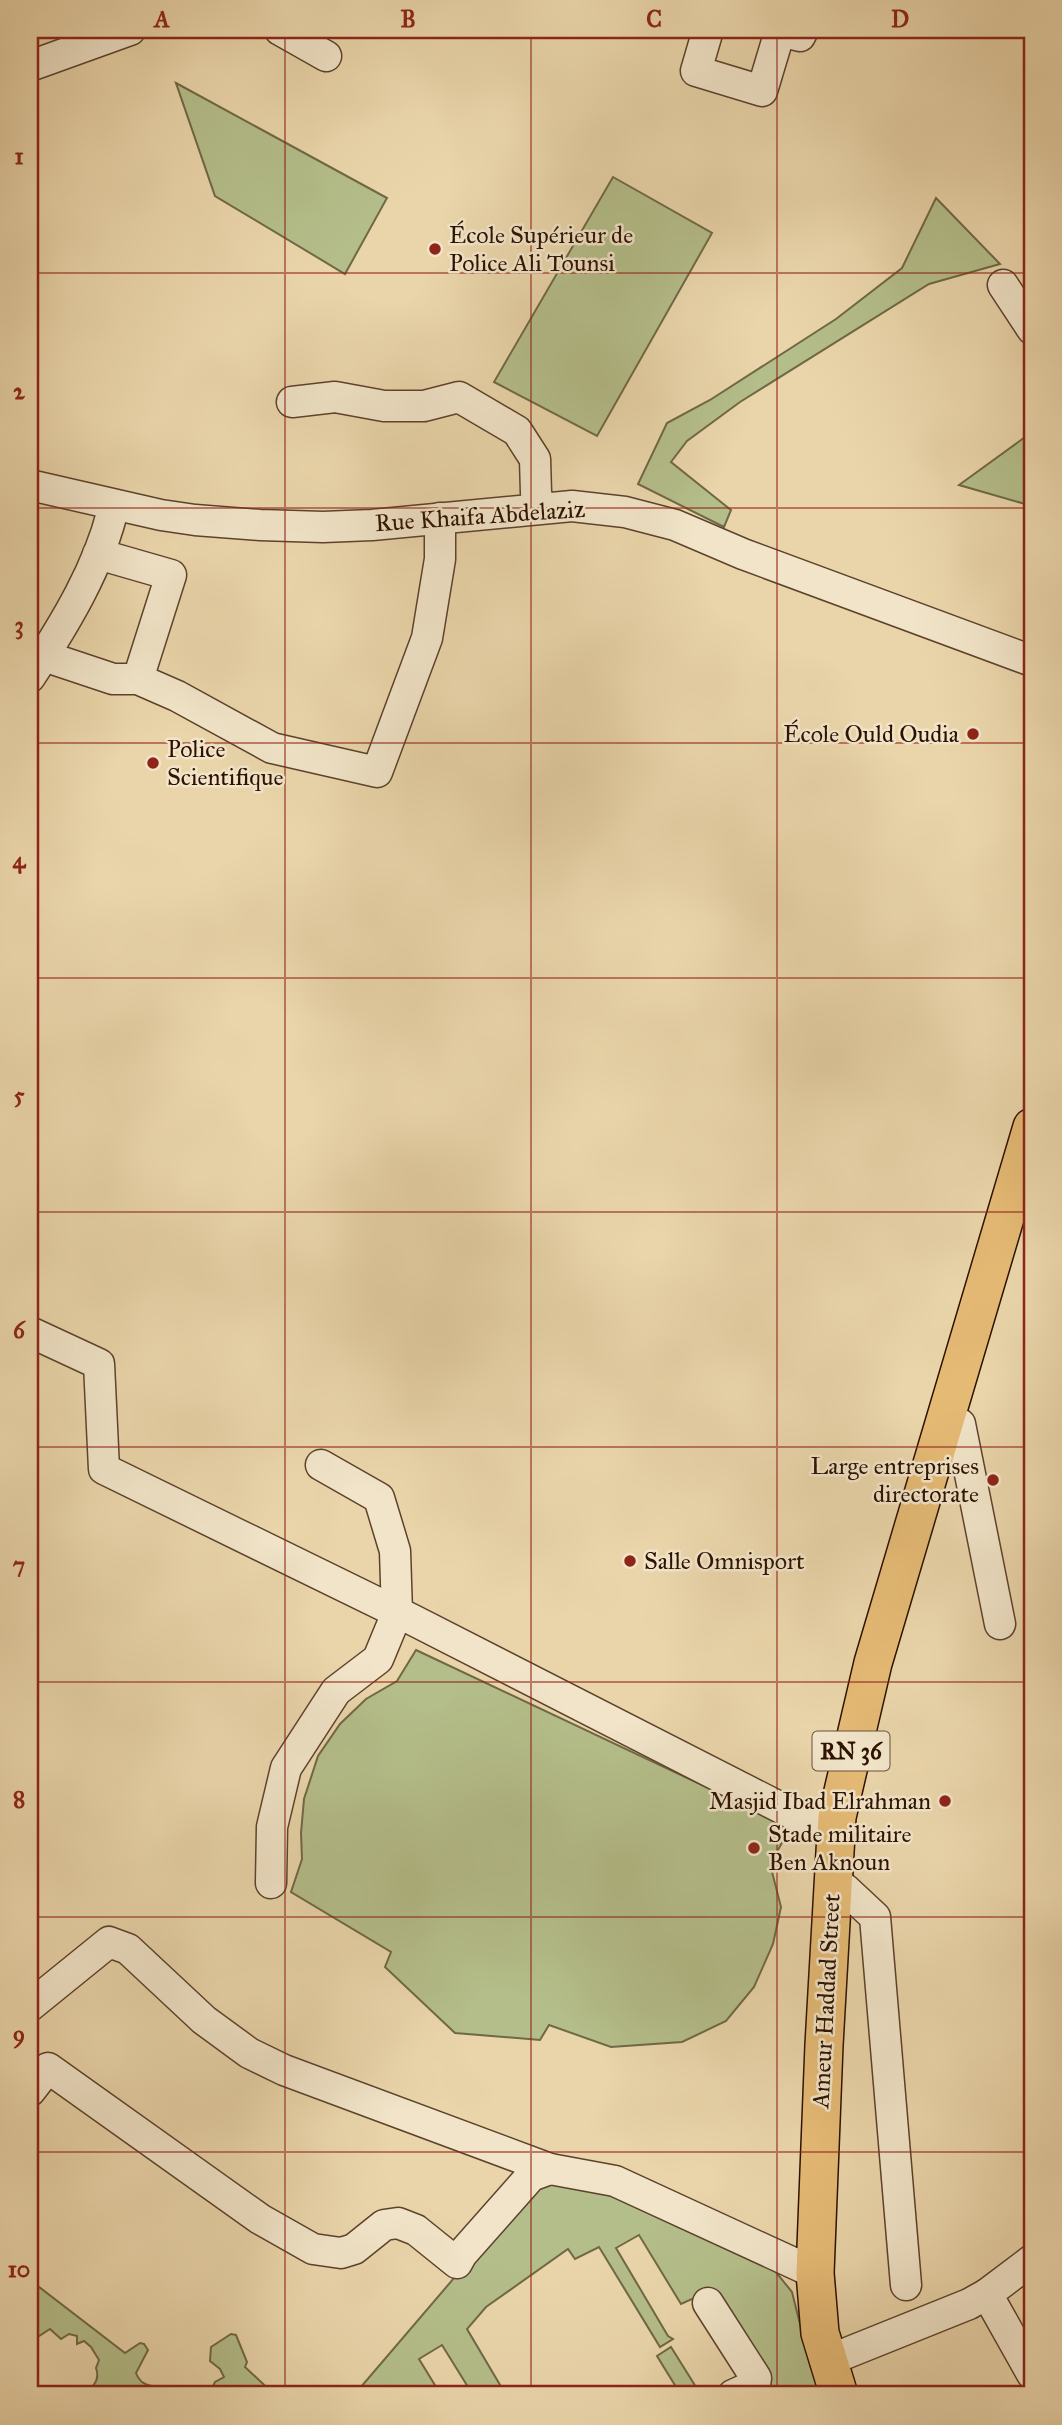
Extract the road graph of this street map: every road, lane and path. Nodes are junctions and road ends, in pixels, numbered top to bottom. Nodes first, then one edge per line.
1 (130, 30) edge
2 (280, 30) edge
3 (708, 30) edge
4 (786, 30) edge
5 (326, 56) dead end
6 (30, 65) edge
7 (1003, 285) dead end
8 (1032, 329) edge
9 (292, 402) dead end
10 (30, 485) edge
11 (114, 505) junction
12 (540, 508) junction
13 (440, 518) junction
14 (98, 554) junction
15 (1019, 656) edge
16 (37, 666) edge
17 (138, 679) junction
18 (1032, 686) edge
19 (1032, 1127) edge
20 (1032, 1189) edge
21 (30, 1332) edge
22 (960, 1424) junction
23 (321, 1465) dead end
24 (397, 1613) junction
25 (1000, 1624) dead end
26 (836, 1836) junction
27 (271, 1883) dead end
28 (845, 1889) junction
29 (30, 2006) edge
30 (30, 2091) edge
31 (551, 2169) junction
32 (1032, 2260) edge
33 (815, 2273) junction
34 (906, 2285) dead end
35 (987, 2294) junction
36 (708, 2303) dead end
37 (842, 2355) junction
38 (1032, 2374) edge
39 (733, 2395) edge
40 (839, 2395) edge
41 (858, 2395) edge

1 - 6 street
2 - 5 street
3 - 4 street
7 - 8 street
9 - 12 street
10 - 11 street, Rue Khaifa Abdelaziz
11 - 13 street, Rue Khaifa Abdelaziz
11 - 14 street
12 - 13 street, Rue Khaifa Abdelaziz
12 - 15 street, Rue Khaifa Abdelaziz
13 - 17 street
14 - 16 street
14 - 17 street
15 - 18 street
16 - 17 street
19 - 26 main road, Ameur Haddad Street / RN 36
20 - 22 main road, Ameur Haddad Street / RN 36
21 - 24 street
22 - 25 street
22 - 28 main road, Ameur Haddad Street / RN 36
23 - 24 street
24 - 26 street
24 - 27 street
26 - 33 main road, Ameur Haddad Street / RN 36
28 - 34 street
28 - 37 main road, Ameur Haddad Street / RN 36
29 - 31 street
30 - 31 street
31 - 33 street
32 - 35 street
33 - 40 main road, Ameur Haddad Street / RN 36
35 - 37 street
35 - 38 street
36 - 39 street
37 - 41 main road, Ameur Haddad Street / RN 36

